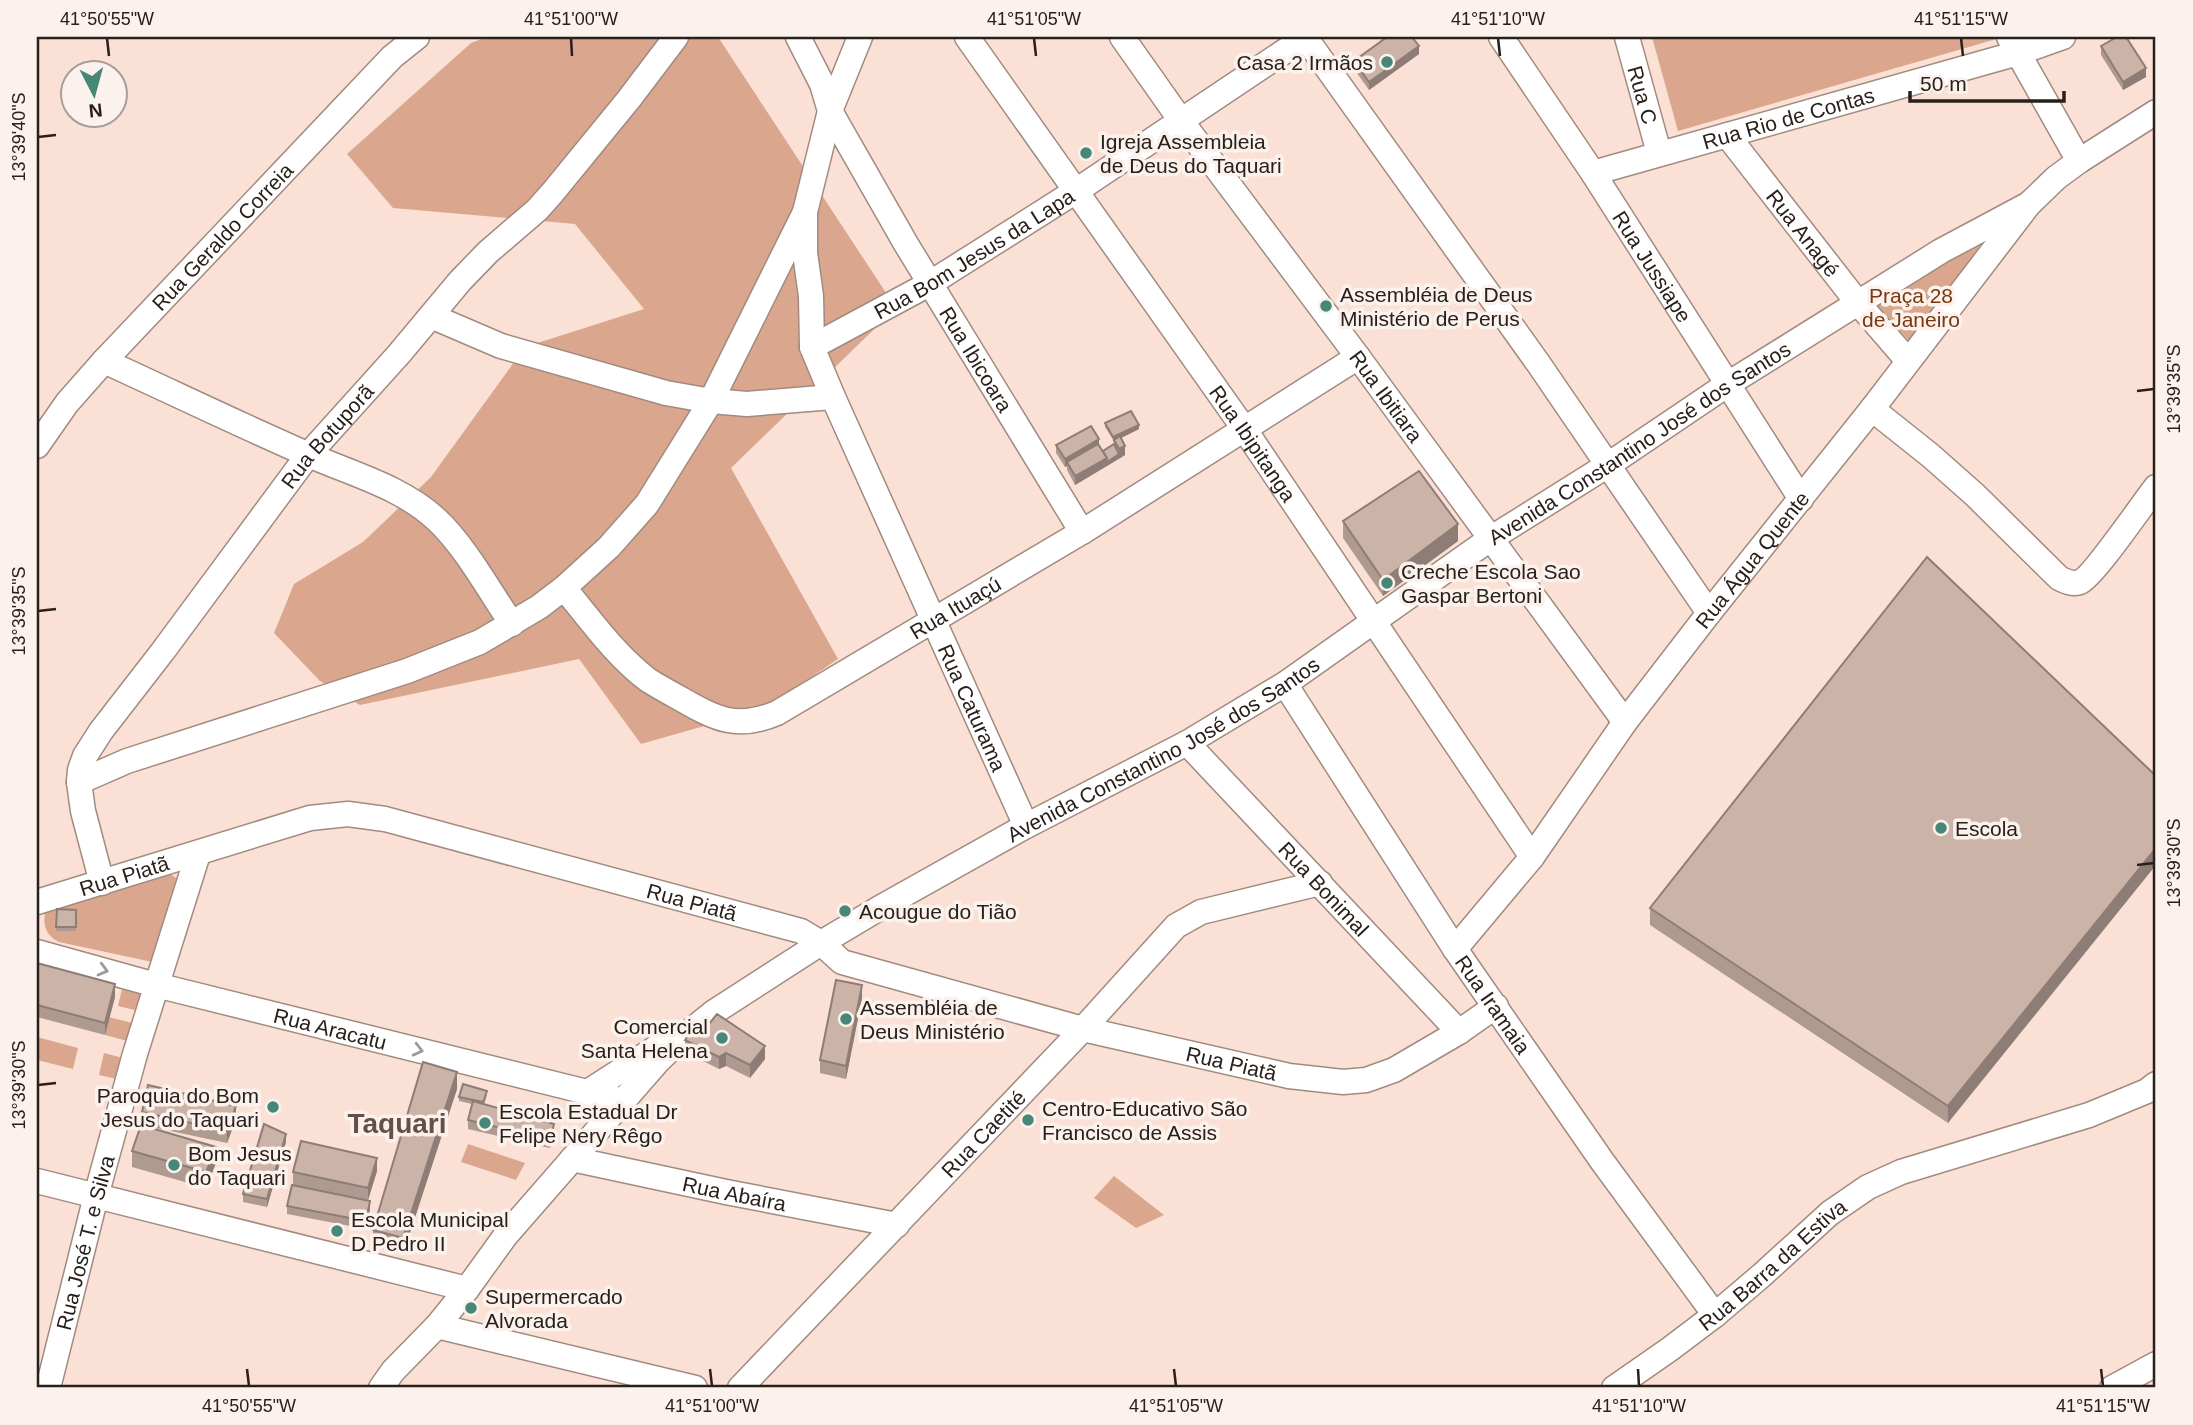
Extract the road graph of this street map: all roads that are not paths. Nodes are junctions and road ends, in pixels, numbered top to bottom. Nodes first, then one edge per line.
1 (417, 37) edge
2 (676, 37) edge
3 (798, 37) edge
4 (860, 37) edge
5 (967, 37) edge
6 (1122, 37) edge
7 (1306, 37) edge
8 (1501, 37) edge
9 (1628, 37) edge
10 (2063, 37) edge
11 (2014, 45) edge
12 (830, 111) junction
13 (2156, 112) edge
14 (1181, 122) junction
15 (1727, 135) junction
16 (1659, 153) junction
17 (2079, 160) junction
18 (1593, 173) junction
19 (1076, 191) junction
20 (2029, 204) junction
21 (805, 212) junction
22 (929, 284) junction
23 (1858, 303) junction
24 (431, 316) junction
25 (812, 347) junction
26 (1359, 357) junction
27 (104, 360) junction
28 (1908, 361) junction
29 (1728, 384) junction
30 (833, 397) junction
31 (711, 401) junction
32 (1872, 409) junction
33 (1245, 430) junction
34 (37, 446) edge
35 (308, 455) junction
36 (1608, 465) junction
37 (2156, 487) edge
38 (1801, 499) junction
39 (1083, 532) junction
40 (1490, 539) junction
41 (564, 588) junction
42 (1709, 613) junction
43 (933, 620) junction
44 (1373, 621) junction
45 (512, 624) junction
46 (1285, 684) junction
47 (1625, 722) junction
48 (1187, 743) junction
49 (79, 782) junction
50 (1026, 827) junction
51 (198, 854) junction
52 (1532, 857) junction
53 (102, 883) junction
54 (1320, 883) junction
55 (37, 902) edge
56 (821, 943) junction
57 (1455, 949) junction
58 (37, 953) edge
59 (156, 985) junction
60 (1496, 1006) junction
61 (1083, 1029) junction
62 (1460, 1032) junction
63 (683, 1037) junction
64 (2156, 1084) edge
65 (586, 1093) junction
66 (623, 1101) junction
67 (572, 1159) junction
68 (37, 1181) edge
69 (96, 1196) junction
70 (897, 1225) junction
71 (467, 1289) junction
72 (1715, 1315) junction
73 (437, 1326) junction
74 (2156, 1364) edge
75 (1619, 1387) edge
76 (48, 1388) edge
77 (381, 1388) edge
78 (695, 1388) edge
79 (740, 1388) edge
80 (2112, 1388) edge

1 - 27 street, Rua Geraldo Correia
2 - 24 street, Rua Botuporã
3 - 12 street, Rua Ibicoara
4 - 12 street
5 - 19 street, Rua Ibipitanga
6 - 14 street, Rua Ibitiara
7 - 14 street, Rua Bom Jesus da Lapa
7 - 36 street
8 - 18 street, Rua Jussiape
9 - 16 street, Rua C
10 - 11 street, Rua Rio de Contas
11 - 15 street, Rua Rio de Contas
11 - 17 street
12 - 21 street
12 - 22 street, Rua Ibicoara
13 - 17 street, Rua Água Quente
14 - 19 street, Rua Bom Jesus da Lapa
14 - 26 street, Rua Ibitiara
15 - 16 street, Rua Rio de Contas
15 - 23 street, Rua Anagé
16 - 18 street, Rua Rio de Contas
17 - 20 street, Rua Água Quente
18 - 29 street, Rua Jussiape
19 - 22 street, Rua Bom Jesus da Lapa
19 - 33 street, Rua Ibipitanga
20 - 23 street, Avenida Constantino José dos Santos
20 - 28 street, Rua Água Quente
21 - 25 street
21 - 31 street
22 - 25 street, Rua Bom Jesus da Lapa
22 - 39 street, Rua Ibicoara
23 - 28 street, Rua Anagé
23 - 29 street, Avenida Constantino José dos Santos
24 - 31 street
24 - 35 street, Rua Botuporã
25 - 30 street, Rua Caturama
26 - 33 street, Rua Ituaçú
26 - 40 street, Rua Ibitiara
27 - 34 street, Rua Geraldo Correia
27 - 35 street
28 - 32 street, Rua Água Quente
29 - 36 street, Avenida Constantino José dos Santos
29 - 38 street, Rua Jussiape
30 - 31 street
30 - 43 street, Rua Caturama
31 - 41 street
32 - 37 street
32 - 38 street, Rua Água Quente
33 - 39 street, Rua Ituaçú
33 - 44 street, Rua Ibipitanga
35 - 45 street
35 - 49 street, Rua Botuporã
36 - 40 street, Avenida Constantino José dos Santos
36 - 42 street
38 - 42 street, Rua Água Quente
39 - 43 street, Rua Ituaçú
40 - 44 street, Avenida Constantino José dos Santos
40 - 47 street, Rua Ibitiara
41 - 43 street, Rua Ituaçú
41 - 45 street
42 - 47 street, Rua Água Quente
43 - 50 street, Rua Caturama
44 - 46 street, Avenida Constantino José dos Santos
44 - 52 street, Rua Ibipitanga
45 - 49 street
46 - 48 street, Avenida Constantino José dos Santos
46 - 57 street, Rua Iramaia
47 - 52 street, Rua Água Quente
48 - 50 street, Avenida Constantino José dos Santos
48 - 54 street, Rua Bonimal
49 - 53 street, Rua Botuporã
50 - 56 street, Avenida Constantino José dos Santos
51 - 53 street, Rua Piatã
51 - 56 street, Rua Piatã
51 - 59 street, Rua José T. e Silva
52 - 57 street, Rua Água Quente
53 - 55 street, Rua Piatã
54 - 61 street, Rua Caetité
54 - 62 street, Rua Bonimal
56 - 61 street, Rua Piatã
56 - 63 street, Avenida Constantino José dos Santos
57 - 60 street, Rua Iramaia
58 -> 59 street, Rua Aracatu
59 -> 65 street, Rua Aracatu
59 - 69 street, Rua José T. e Silva
60 - 62 street, Rua Piatã
60 - 72 street, Rua Iramaia
61 - 62 street, Rua Piatã
61 - 70 street, Rua Caetité
63 - 65 street
63 - 66 street, Avenida Constantino José dos Santos
64 - 72 street, Rua Barra da Estiva
65 - 66 street, Rua Aracatu
66 - 67 street, Avenida Constantino José dos Santos
67 - 70 street, Rua Abaíra
67 - 71 street, Avenida Constantino José dos Santos
68 - 69 street
69 - 71 street
69 - 76 street, Rua José T. e Silva
70 - 79 street, Rua Caetité
71 - 73 street, Avenida Constantino José dos Santos
72 - 75 street, Rua Barra da Estiva
73 - 77 street, Avenida Constantino José dos Santos
73 - 78 street
74 - 80 street

